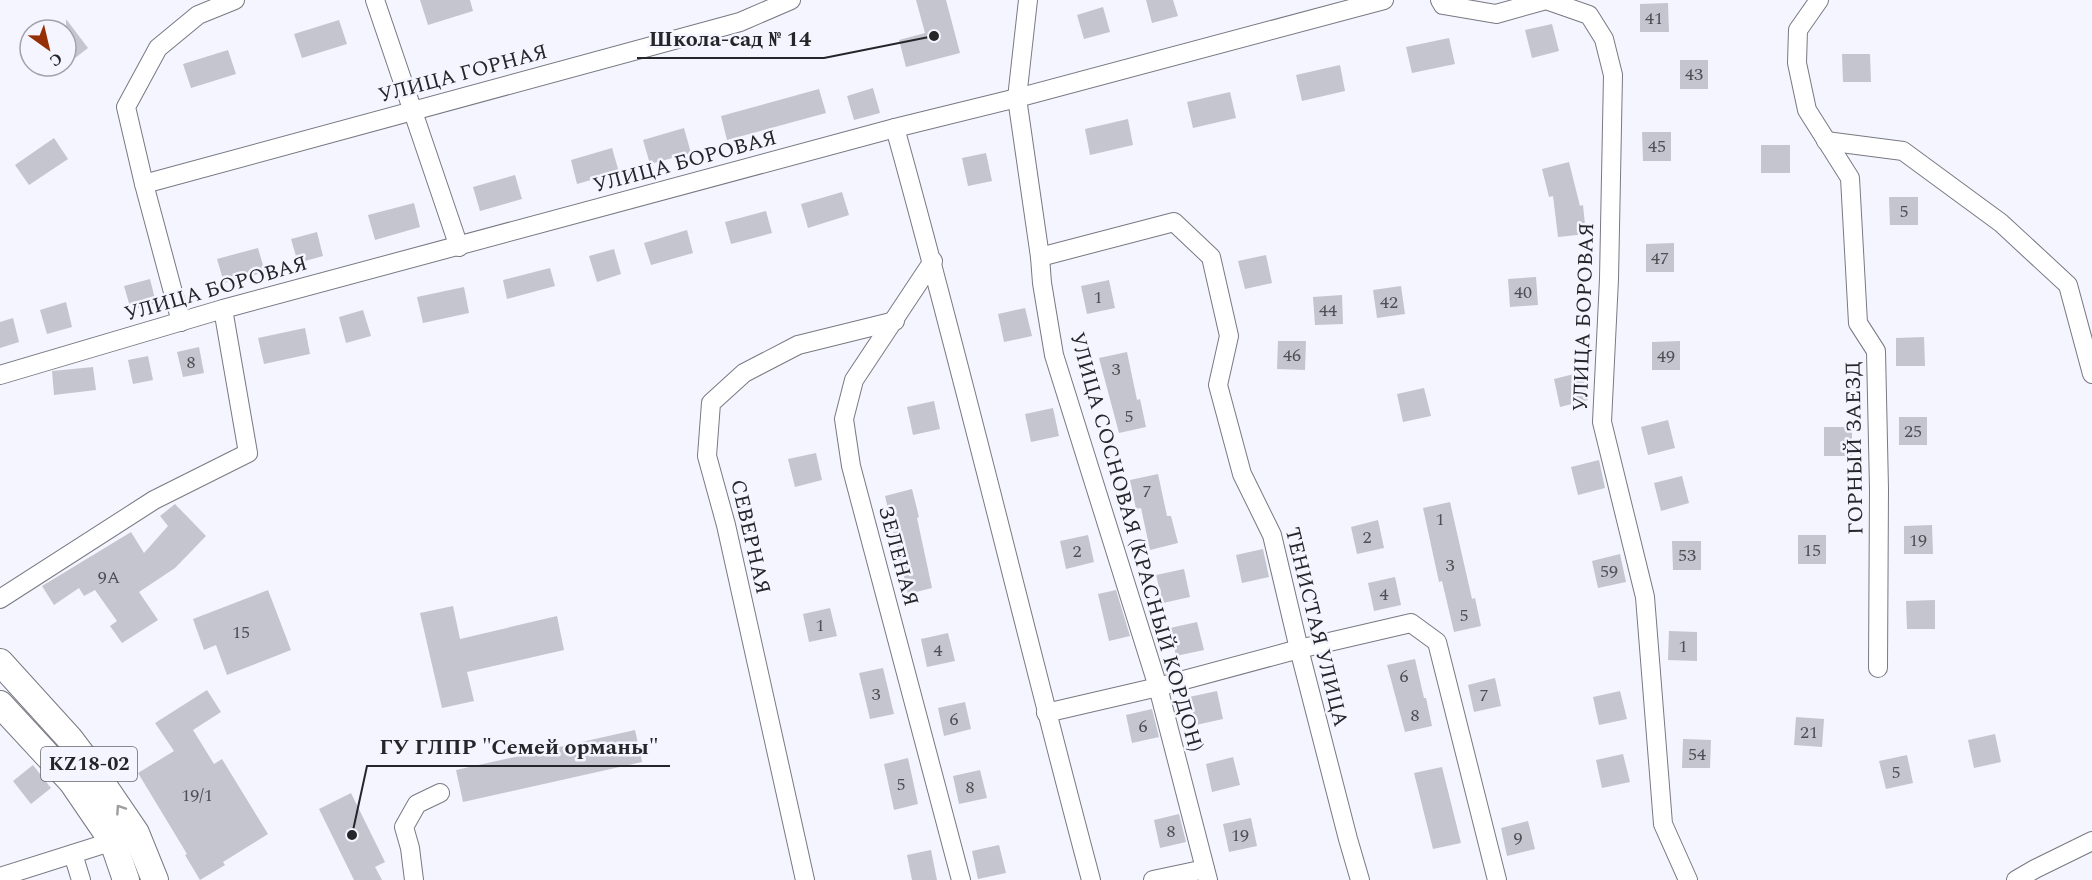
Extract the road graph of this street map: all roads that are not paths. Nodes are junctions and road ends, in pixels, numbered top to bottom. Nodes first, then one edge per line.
1 (235, 0) edge
2 (375, 0) edge
3 (791, 0) edge
4 (1028, 0) edge
5 (1384, 0) edge
6 (1440, 0) edge
7 (1819, 0) edge
8 (1589, 8) edge
9 (1017, 98) junction
10 (412, 111) junction
11 (895, 128) junction
12 (1826, 141) junction
13 (144, 184) junction
14 (459, 247) junction
15 (1040, 257) junction
16 (933, 261) junction
17 (223, 309) junction
18 (895, 321) junction
19 (181, 322) junction
20 (2092, 374) edge
21 (0, 375) edge
22 (0, 599) edge
23 (1299, 649) junction
24 (0, 662) edge
25 (1878, 668) dead end
26 (1158, 687) junction
27 (0, 704) edge
28 (1046, 713) junction
29 (440, 793) dead end
30 (124, 838) junction
31 (2092, 841) edge
32 (73, 854) junction
33 (1206, 874) edge
34 (0, 878) edge
35 (81, 880) edge
36 (126, 880) edge
37 (155, 880) edge
38 (414, 880) edge
39 (806, 880) edge
40 (961, 880) edge
41 (1091, 880) edge
42 (1153, 880) edge
43 (1360, 880) edge
44 (1497, 880) edge
45 (1688, 880) edge
46 (2016, 880) edge

1 - 13 street
2 - 10 street
3 - 10 street, УЛИЦА ГОРНАЯ
4 - 9 street, УЛИЦА СОСНОВАЯ (КРАСНЫЙ КОРДОН)
5 - 9 street, УЛИЦА БОРОВАЯ
6 - 8 street, УЛИЦА БОРОВАЯ
7 - 12 street, ГОРНЫЙ ЗАЕЗД
8 - 45 street, УЛИЦА БОРОВАЯ
9 - 11 street, УЛИЦА БОРОВАЯ
9 - 15 street, УЛИЦА СОСНОВАЯ (КРАСНЫЙ КОРДОН)
10 - 13 street, УЛИЦА ГОРНАЯ
10 - 14 street
11 - 14 street, УЛИЦА БОРОВАЯ
11 - 16 street
12 - 20 street
12 - 25 street, ГОРНЫЙ ЗАЕЗД
13 - 19 street
14 - 17 street, УЛИЦА БОРОВАЯ
15 - 23 street, ТЕНИСТАЯ УЛИЦА
15 - 26 street, УЛИЦА СОСНОВАЯ (КРАСНЫЙ КОРДОН)
16 - 18 street, ЗЕЛЕНАЯ
16 - 28 street
17 - 19 street, УЛИЦА БОРОВАЯ
17 - 22 street
18 - 39 street, СЕВЕРНАЯ
18 - 40 street, ЗЕЛЕНАЯ
19 - 21 street, УЛИЦА БОРОВАЯ
23 - 26 street
23 - 43 street, ТЕНИСТАЯ УЛИЦА
23 - 44 street
30 -> 24 highway, KZ18-02
26 - 28 street
26 - 33 street, УЛИЦА СОСНОВАЯ (КРАСНЫЙ КОРДОН)
27 - 30 highway, KZ18-02
28 - 41 street
29 - 38 street
30 - 32 street
30 - 36 highway, KZ18-02
30 - 37 highway, KZ18-02
31 - 46 street
32 - 34 street
32 - 35 street
33 - 42 street

